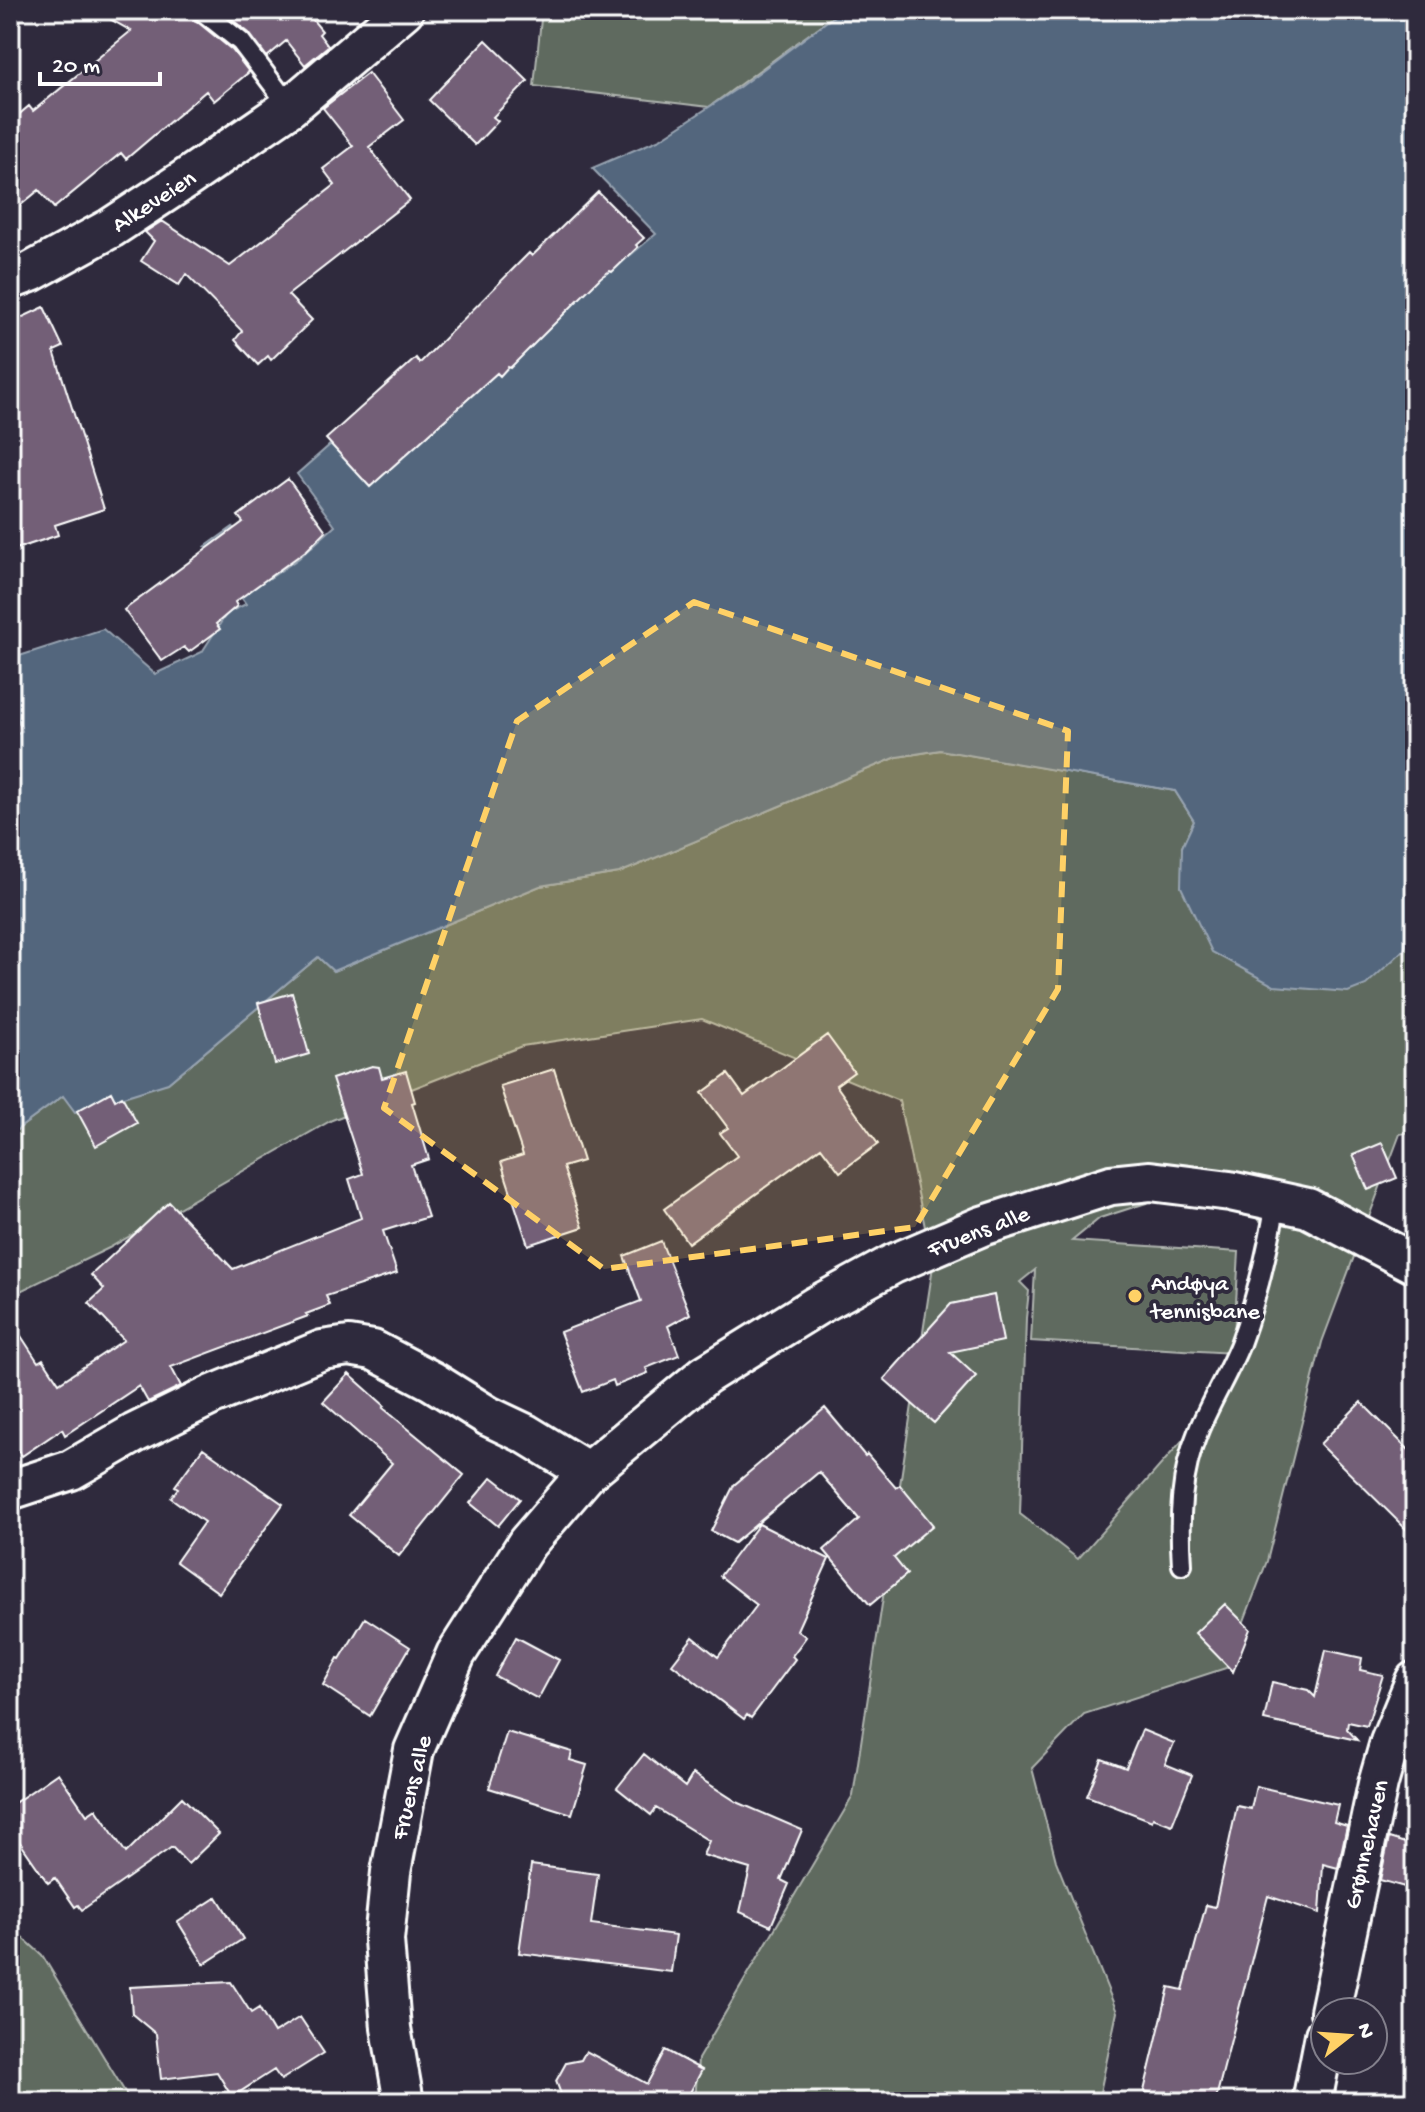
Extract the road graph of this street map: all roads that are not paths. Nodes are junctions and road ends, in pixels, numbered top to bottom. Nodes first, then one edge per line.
1 (201, 10) edge
2 (404, 10) edge
3 (290, 107) junction
4 (10, 280) edge
5 (1276, 1202) junction
6 (1415, 1264) edge
7 (588, 1472) junction
8 (10, 1490) edge
9 (1182, 1565) dead end
10 (1415, 1681) edge
11 (1333, 1996) edge
12 (1317, 2076) edge
13 (404, 2102) edge
14 (1312, 2102) edge

1 - 3 lane
2 - 3 street, Alkeveien
3 - 4 street, Alkeveien
5 - 6 street, Fruens alle
5 - 7 street, Fruens alle
5 - 9 lane
7 - 8 street
7 - 13 street, Fruens alle
10 - 11 street, Grønnehaven
12 - 14 street

